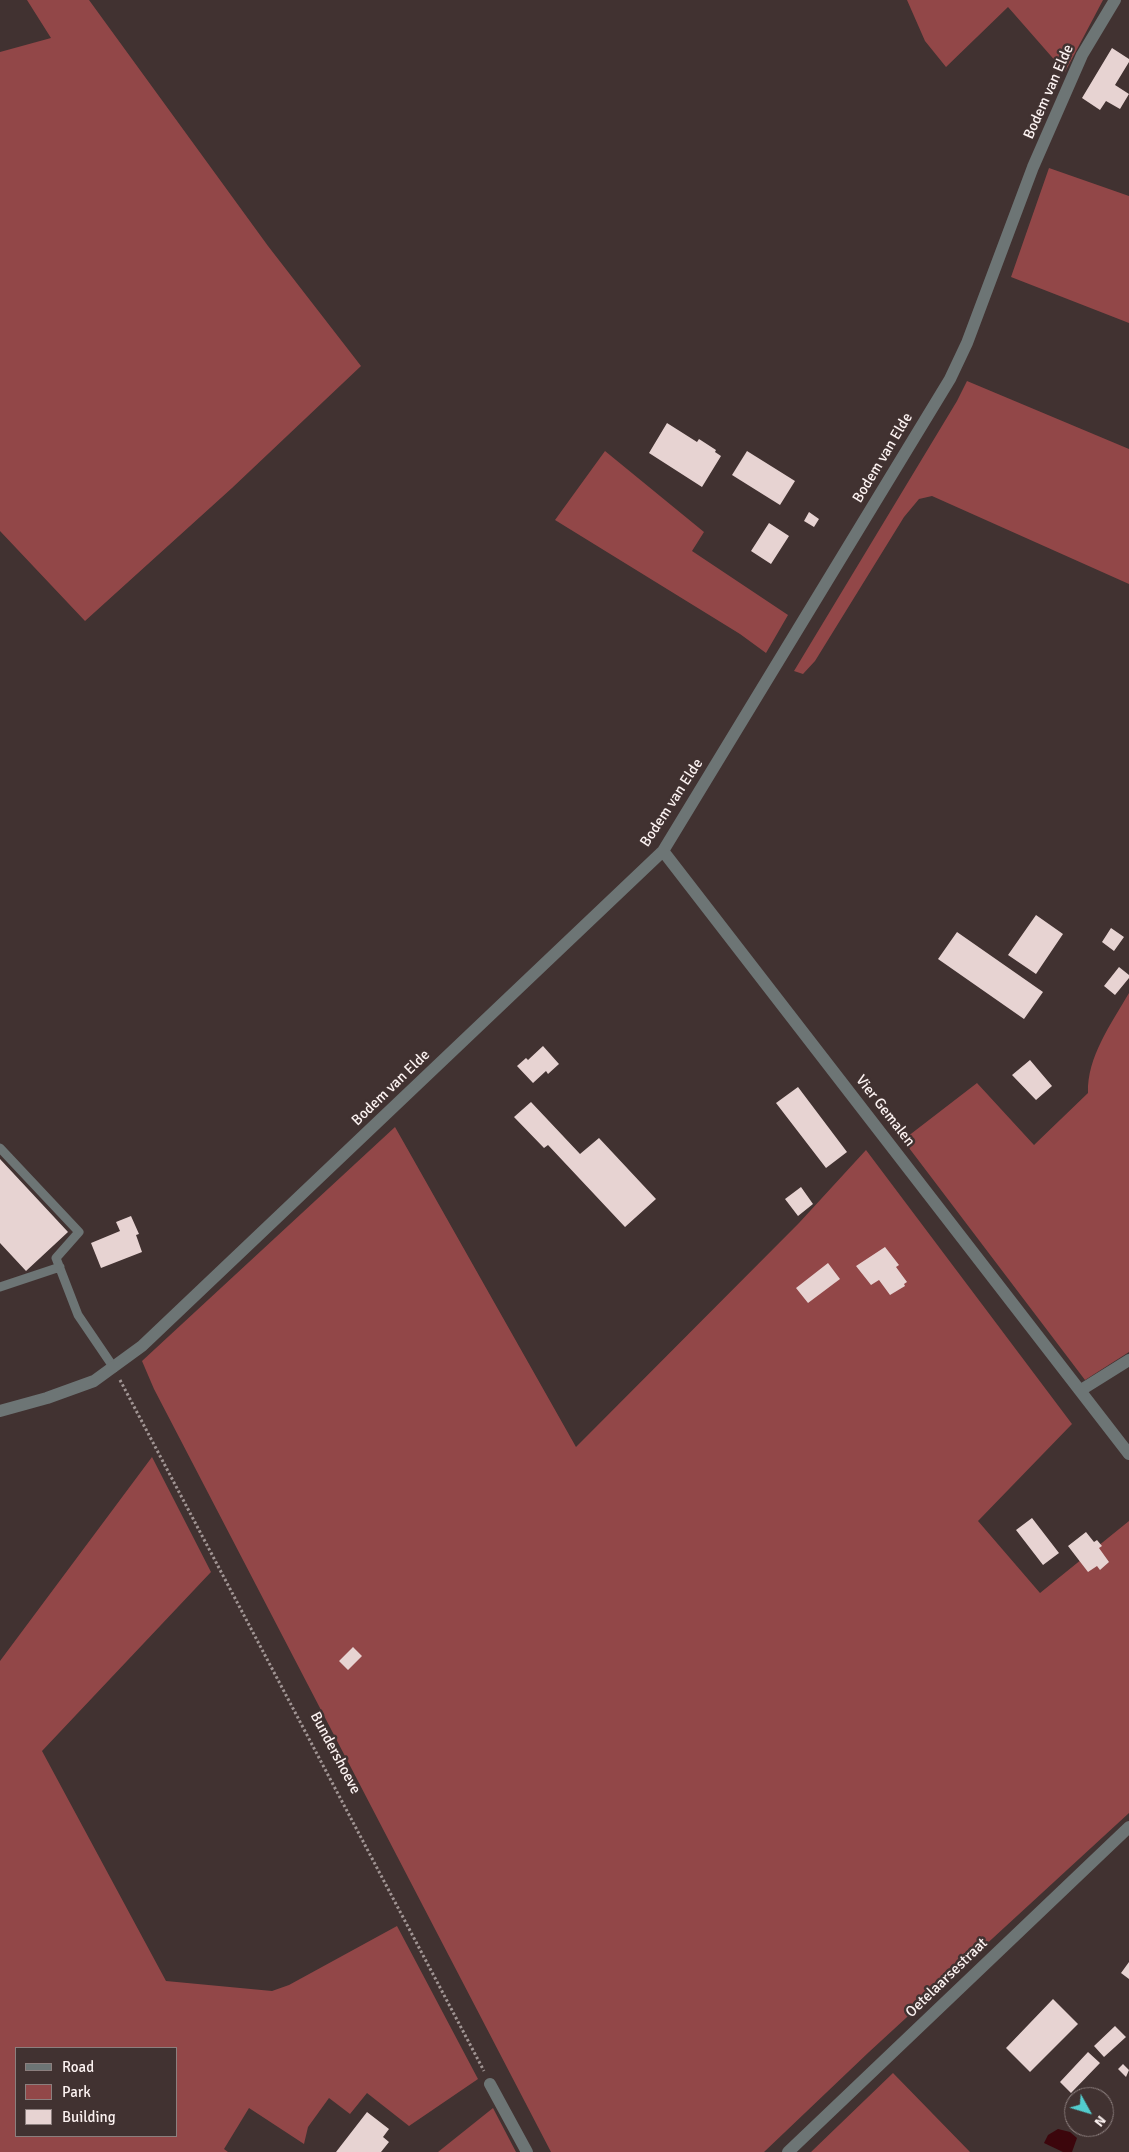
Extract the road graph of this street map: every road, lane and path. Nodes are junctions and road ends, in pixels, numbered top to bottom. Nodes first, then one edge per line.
1 (1115, 0) edge
2 (663, 851) junction
3 (0, 1148) edge
4 (60, 1268) junction
5 (0, 1287) edge
6 (1129, 1360) edge
7 (114, 1368) junction
8 (1082, 1390) junction
9 (0, 1411) edge
10 (1129, 1454) edge
11 (1129, 1827) edge
12 (490, 2084) joint
13 (527, 2152) edge
14 (788, 2152) edge

1 - 2 street, Bodem van Elde
2 - 7 street, Bodem van Elde
2 - 8 street, Vier Gemalen
3 - 4 lane
4 - 5 lane
4 - 7 lane
6 - 8 street
7 - 9 street, Bodem van Elde
7 - 12 path, Bundershoeve
8 - 10 street, Vier Gemalen
11 - 14 street, Oetelaarsestraat
12 - 13 street

